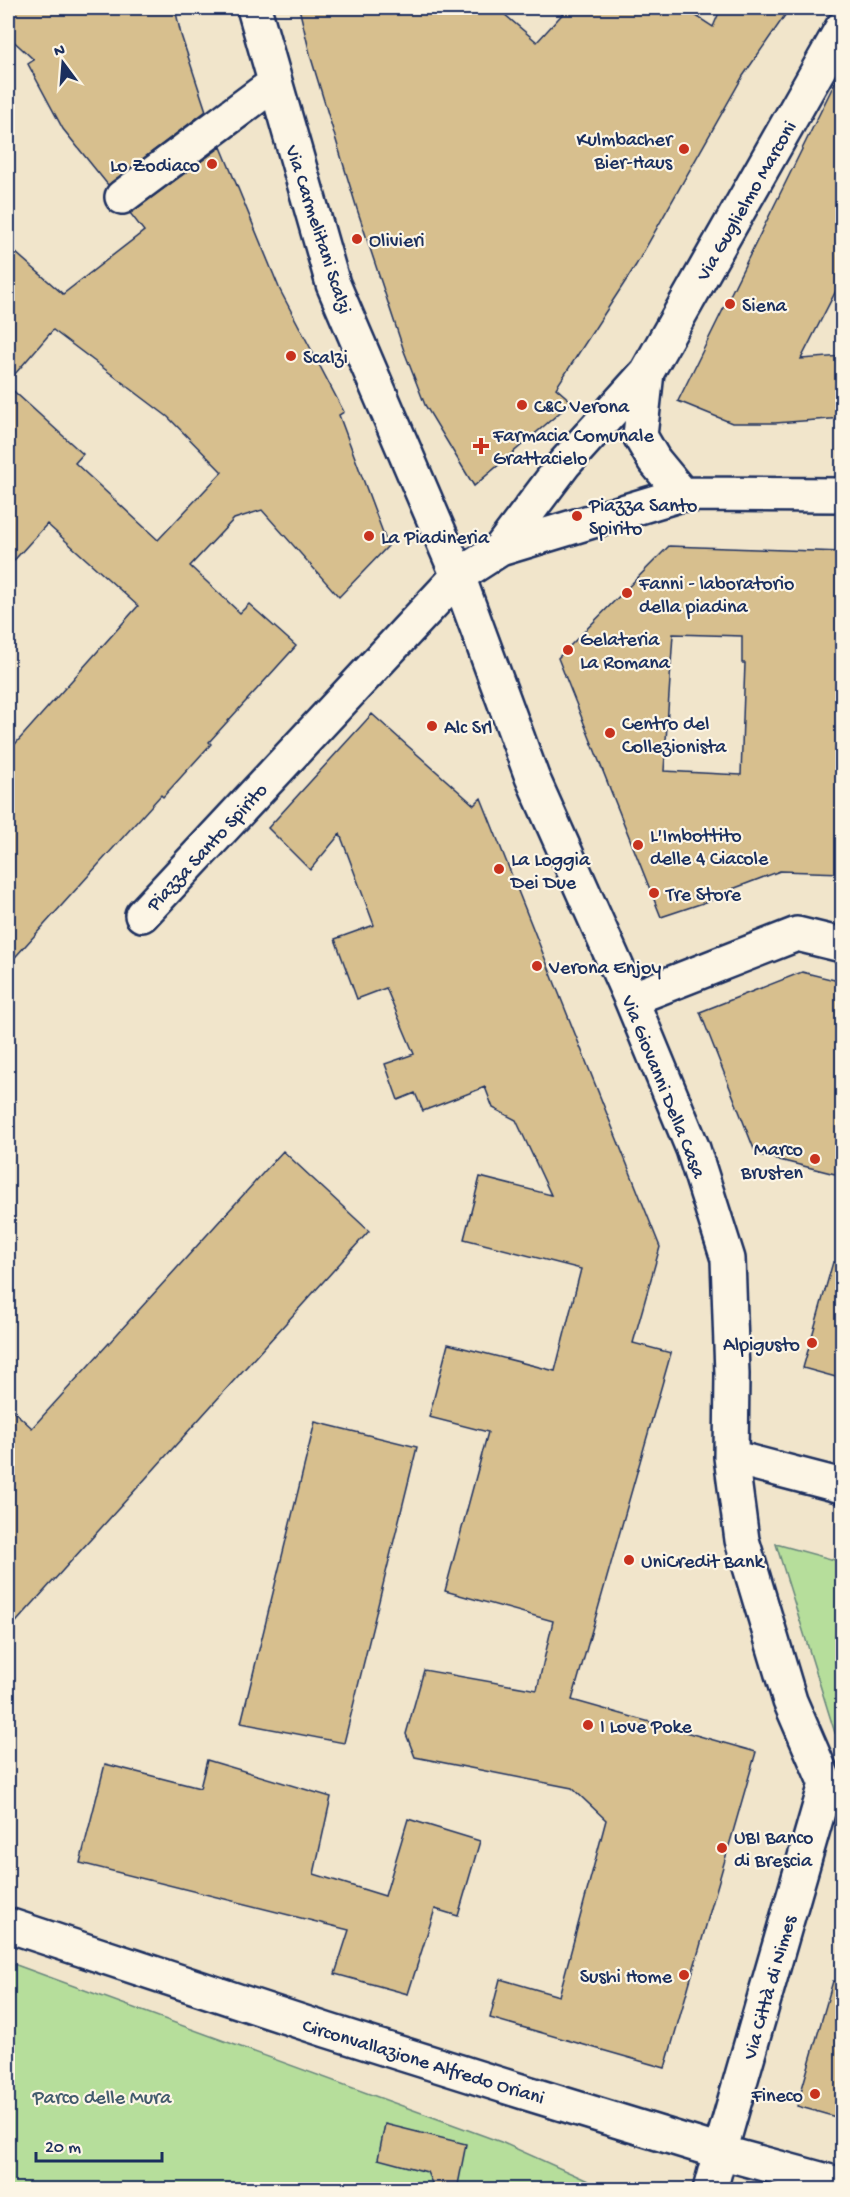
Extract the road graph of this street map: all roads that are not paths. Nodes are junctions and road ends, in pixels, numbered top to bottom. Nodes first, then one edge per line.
1 (254, 8) edge
2 (843, 28) edge
3 (275, 82) junction
4 (122, 196) dead end
5 (647, 372) junction
6 (682, 494) junction
7 (843, 495) edge
8 (500, 549) junction
9 (458, 576) junction
10 (142, 915) dead end
11 (843, 945) edge
12 (631, 999) junction
13 (731, 1457) junction
14 (843, 1486) edge
15 (834, 1776) edge
16 (8, 1925) edge
17 (720, 2152) junction
18 (843, 2185) edge
19 (710, 2190) edge

1 - 3 street, Via Carmelitani Scalzi
2 - 5 street, Via Guglielmo Marconi
3 - 4 street
3 - 9 street, Via Carmelitani Scalzi
5 - 6 street
5 - 8 street, Piazza Santo Spirito
6 - 7 street, Piazza Santo Spirito
6 - 8 street, Piazza Santo Spirito
8 - 9 street, Piazza Santo Spirito
9 - 10 street, Piazza Santo Spirito
9 - 12 street, Via Giovanni Della Casa
11 - 12 street
12 - 13 street, Via Giovanni Della Casa
13 - 14 street
13 - 15 street, Via Giovanni Della Casa
15 - 17 street, Via Città di Nimes
16 - 17 street, Circonvallazione Alfredo Oriani
17 - 18 street, Circonvallazione Alfredo Oriani
17 - 19 street, Via Città di Nimes

